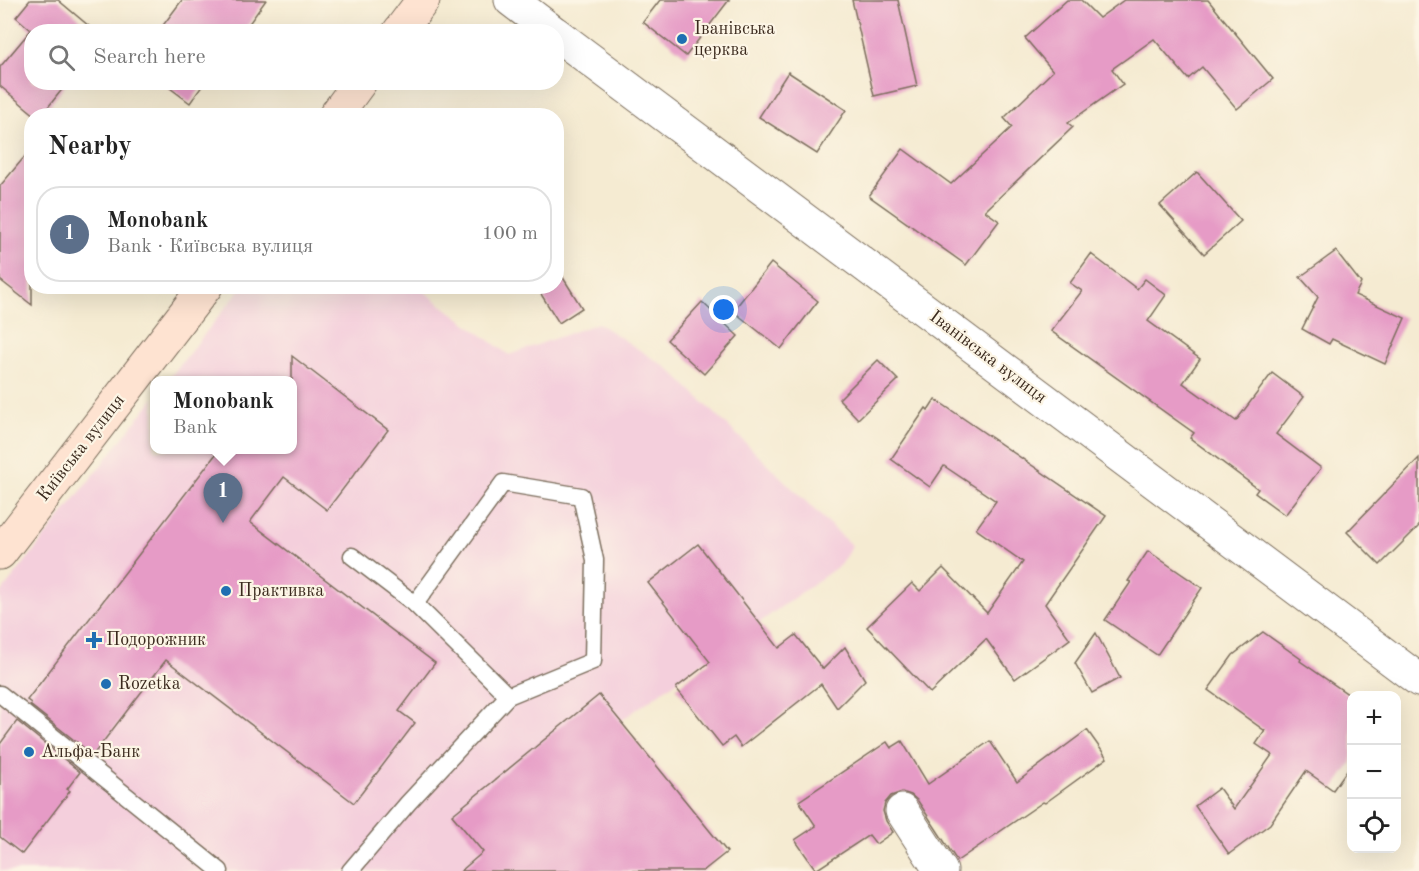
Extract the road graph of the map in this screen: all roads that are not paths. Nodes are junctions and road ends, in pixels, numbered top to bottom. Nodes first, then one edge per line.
1 (423, 0) edge
2 (511, 0) edge
3 (405, 24) edge
4 (542, 24) edge
5 (564, 40) edge
6 (354, 90) edge
7 (341, 108) edge
8 (200, 294) edge
9 (4, 541) edge
10 (352, 556) dead end
11 (415, 604) junction
12 (1419, 680) edge
13 (0, 694) edge
14 (508, 696) junction
15 (902, 811) dead end
16 (220, 871) edge
17 (350, 871) edge
18 (941, 871) edge

1 - 3 main road
2 - 4 street
5 - 12 street, Іванівська вулиця
6 - 7 main road
8 - 9 main road, Київська вулиця
10 - 11 lane
11 - 14 lane
11 - 14 lane
13 - 16 lane
14 - 17 lane
15 - 18 street

